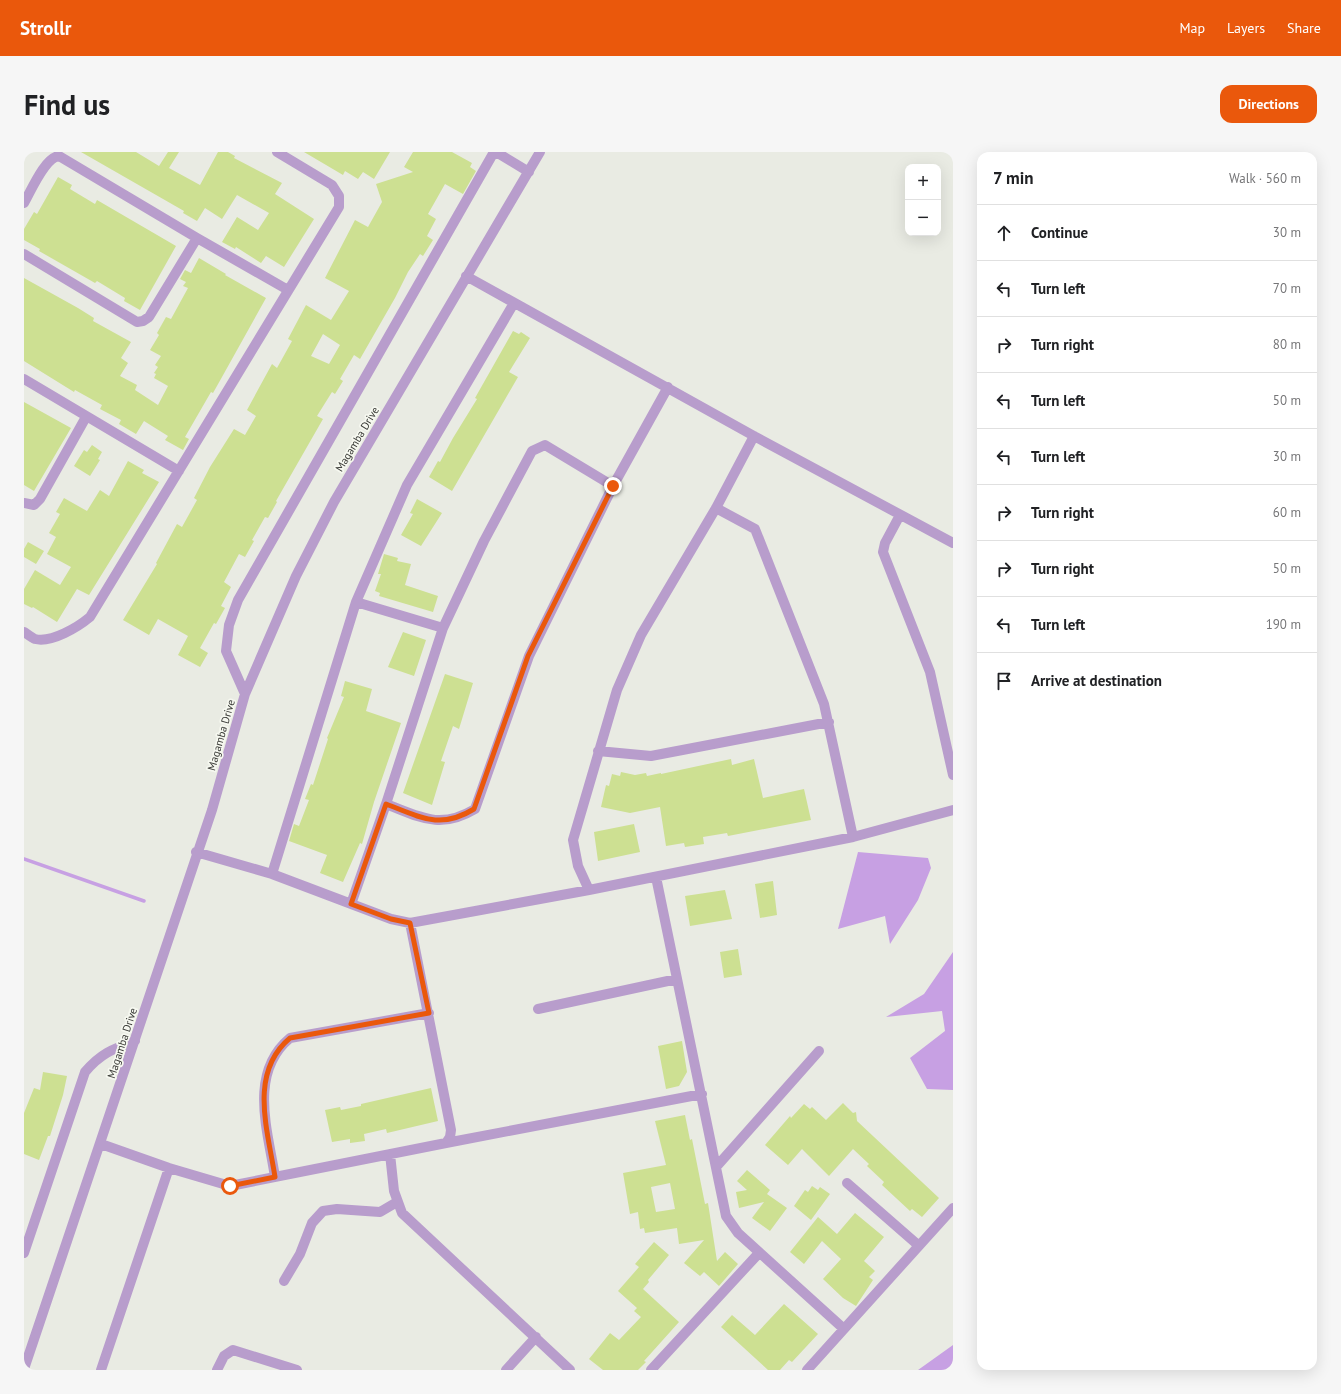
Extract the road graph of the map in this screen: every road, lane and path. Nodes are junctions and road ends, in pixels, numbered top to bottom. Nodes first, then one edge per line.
1 (277, 152) edge
2 (495, 152) edge
3 (540, 152) edge
4 (529, 172) junction
5 (24, 203) edge
6 (197, 238) junction
7 (24, 254) edge
8 (466, 276) junction
9 (288, 290) junction
10 (514, 303) junction
11 (24, 379) edge
12 (668, 388) junction
13 (86, 417) junction
14 (754, 436) junction
15 (179, 471) junction
16 (613, 486) junction
17 (24, 503) edge
18 (716, 508) junction
19 (900, 515) junction
20 (953, 543) edge
21 (356, 602) junction
22 (443, 628) junction
23 (24, 632) edge
24 (245, 694) junction
25 (829, 722) junction
26 (598, 750) junction
27 (953, 775) edge
28 (386, 804) junction
29 (953, 810) edge
30 (852, 837) junction
31 (196, 852) junction
32 (272, 874) junction
33 (656, 877) junction
34 (589, 890) junction
35 (351, 904) junction
36 (410, 923) junction
37 (677, 979) junction
38 (538, 1009) dead end
39 (429, 1013) junction
40 (135, 1041) junction
41 (819, 1051) dead end
42 (702, 1094) junction
43 (446, 1143) junction
44 (101, 1144) junction
45 (390, 1154) junction
46 (717, 1166) junction
47 (169, 1168) junction
48 (275, 1177) junction
49 (847, 1183) dead end
50 (397, 1202) junction
51 (953, 1208) edge
52 (918, 1245) junction
53 (24, 1253) edge
54 (759, 1253) junction
55 (284, 1281) dead end
56 (844, 1329) junction
57 (536, 1337) junction
58 (27, 1348) edge
59 (24, 1369) edge
60 (101, 1370) edge
61 (217, 1370) edge
62 (297, 1370) edge
63 (506, 1370) edge
64 (570, 1370) edge
65 (651, 1370) edge
66 (807, 1370) edge

1 - 9 street
2 - 4 street
2 - 24 street
3 - 4 street, Magamba Drive
4 - 8 street, Magamba Drive
5 - 6 street
6 - 7 street
6 - 9 street
8 - 10 street
8 - 24 street, Magamba Drive
9 - 15 street
10 - 12 street
10 - 21 street
11 - 13 street
12 - 14 street
12 - 16 street
13 - 15 street
13 - 17 street
14 - 18 street
14 - 19 street
15 - 23 street
16 - 22 street
16 - 28 street
18 - 25 street
18 - 26 street
19 - 20 street
19 - 27 street
21 - 22 street
21 - 32 street
22 - 28 street
24 - 31 street, Magamba Drive
25 - 26 street
25 - 30 street
26 - 34 street
28 - 35 street
29 - 30 street
30 - 33 street
31 - 32 street
31 - 40 street, Magamba Drive
32 - 35 street
33 - 34 street
33 - 37 street
34 - 36 street
35 - 36 street
36 - 39 street
37 - 38 street
37 - 42 street
39 - 43 street
39 - 48 street
40 - 44 street, Magamba Drive
40 - 53 street
41 - 46 street
42 - 43 street
42 - 46 street
43 - 45 street
44 - 47 street
44 - 58 street, Magamba Drive
45 - 48 street
45 - 50 street
46 - 54 street
47 - 48 street
47 - 60 street
49 - 52 street
50 - 55 street
50 - 57 street
51 - 52 street
52 - 56 street
54 - 56 street
54 - 65 street
56 - 66 street
57 - 63 street
57 - 64 street
58 - 59 street, Magamba Drive
61 - 62 street

